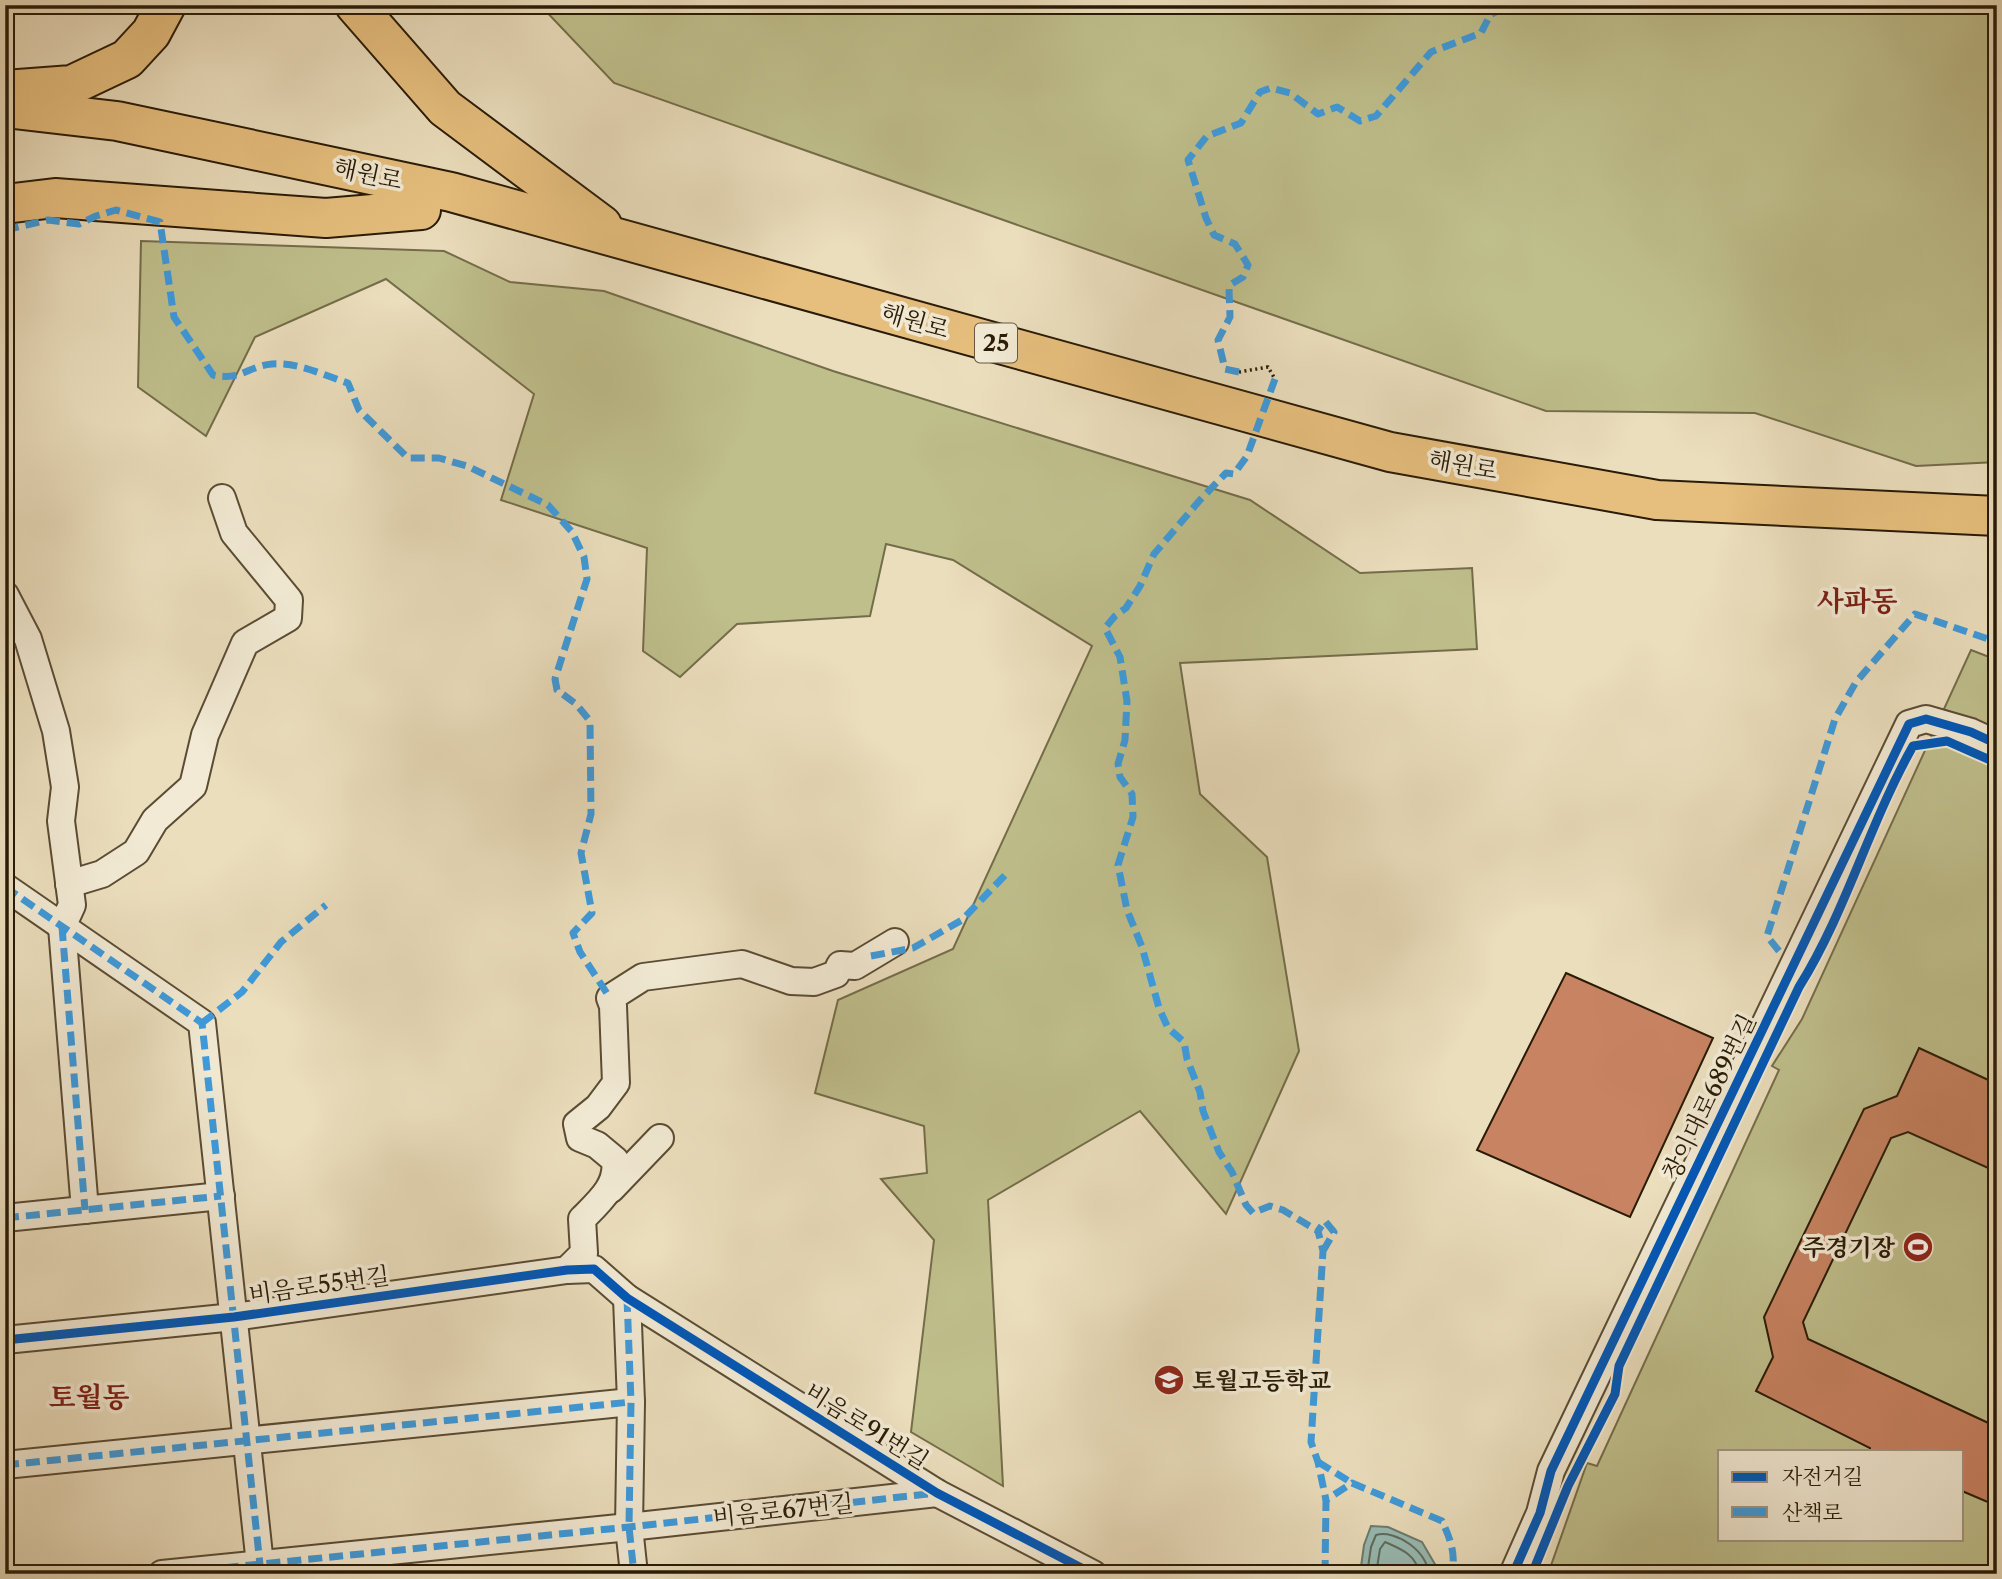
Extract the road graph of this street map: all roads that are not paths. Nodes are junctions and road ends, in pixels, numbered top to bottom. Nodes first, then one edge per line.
1 (166, 5) edge
2 (355, 5) edge
3 (5, 90) edge
4 (5, 108) edge
5 (5, 133) edge
6 (5, 204) edge
7 (421, 210) junction
8 (621, 239) junction
9 (222, 498) dead end
10 (1997, 516) edge
11 (1997, 536) edge
12 (5, 595) edge
13 (1997, 744) edge
14 (69, 884) junction
15 (5, 887) edge
16 (62, 927) junction
17 (895, 942) dead end
18 (660, 1138) dead end
19 (221, 1196) junction
20 (603, 1198) junction
21 (85, 1210) junction
22 (5, 1218) edge
23 (575, 1261) junction
24 (627, 1298) junction
25 (234, 1317) junction
26 (5, 1340) edge
27 (631, 1402) junction
28 (247, 1441) junction
29 (5, 1465) edge
30 (937, 1493) junction
31 (629, 1527) junction
32 (260, 1569) edge
33 (162, 1574) edge
34 (634, 1574) edge
35 (1093, 1574) edge
36 (1513, 1574) edge

1 - 3 highway
2 - 8 highway
4 - 8 highway, 해원로 / 25
5 - 7 highway, 해원로 / 25
6 - 7 highway
7 - 11 highway, 해원로 / 25
8 - 10 highway, 해원로 / 25
9 - 14 street
12 - 14 street
13 - 36 street, 창이대로689번길
14 - 16 street
15 - 16 street, 비음로55번길
16 - 19 street, 비음로55번길
16 - 21 street
17 - 20 street
18 - 20 street
19 - 21 street
19 - 25 street, 비음로55번길
20 - 23 street
21 - 22 street
23 - 24 street, 비음로55번길
23 - 25 street, 비음로55번길
24 - 27 street
24 - 30 street, 비음로91번길
25 - 26 street, 비음로55번길
25 - 28 street, 비음로55번길
27 - 28 street
27 - 31 street
28 - 29 street
28 - 32 street, 비음로55번길
30 - 31 street, 비음로67번길
30 - 35 street, 비음로91번길
31 - 32 street
31 - 34 street
32 - 33 street

